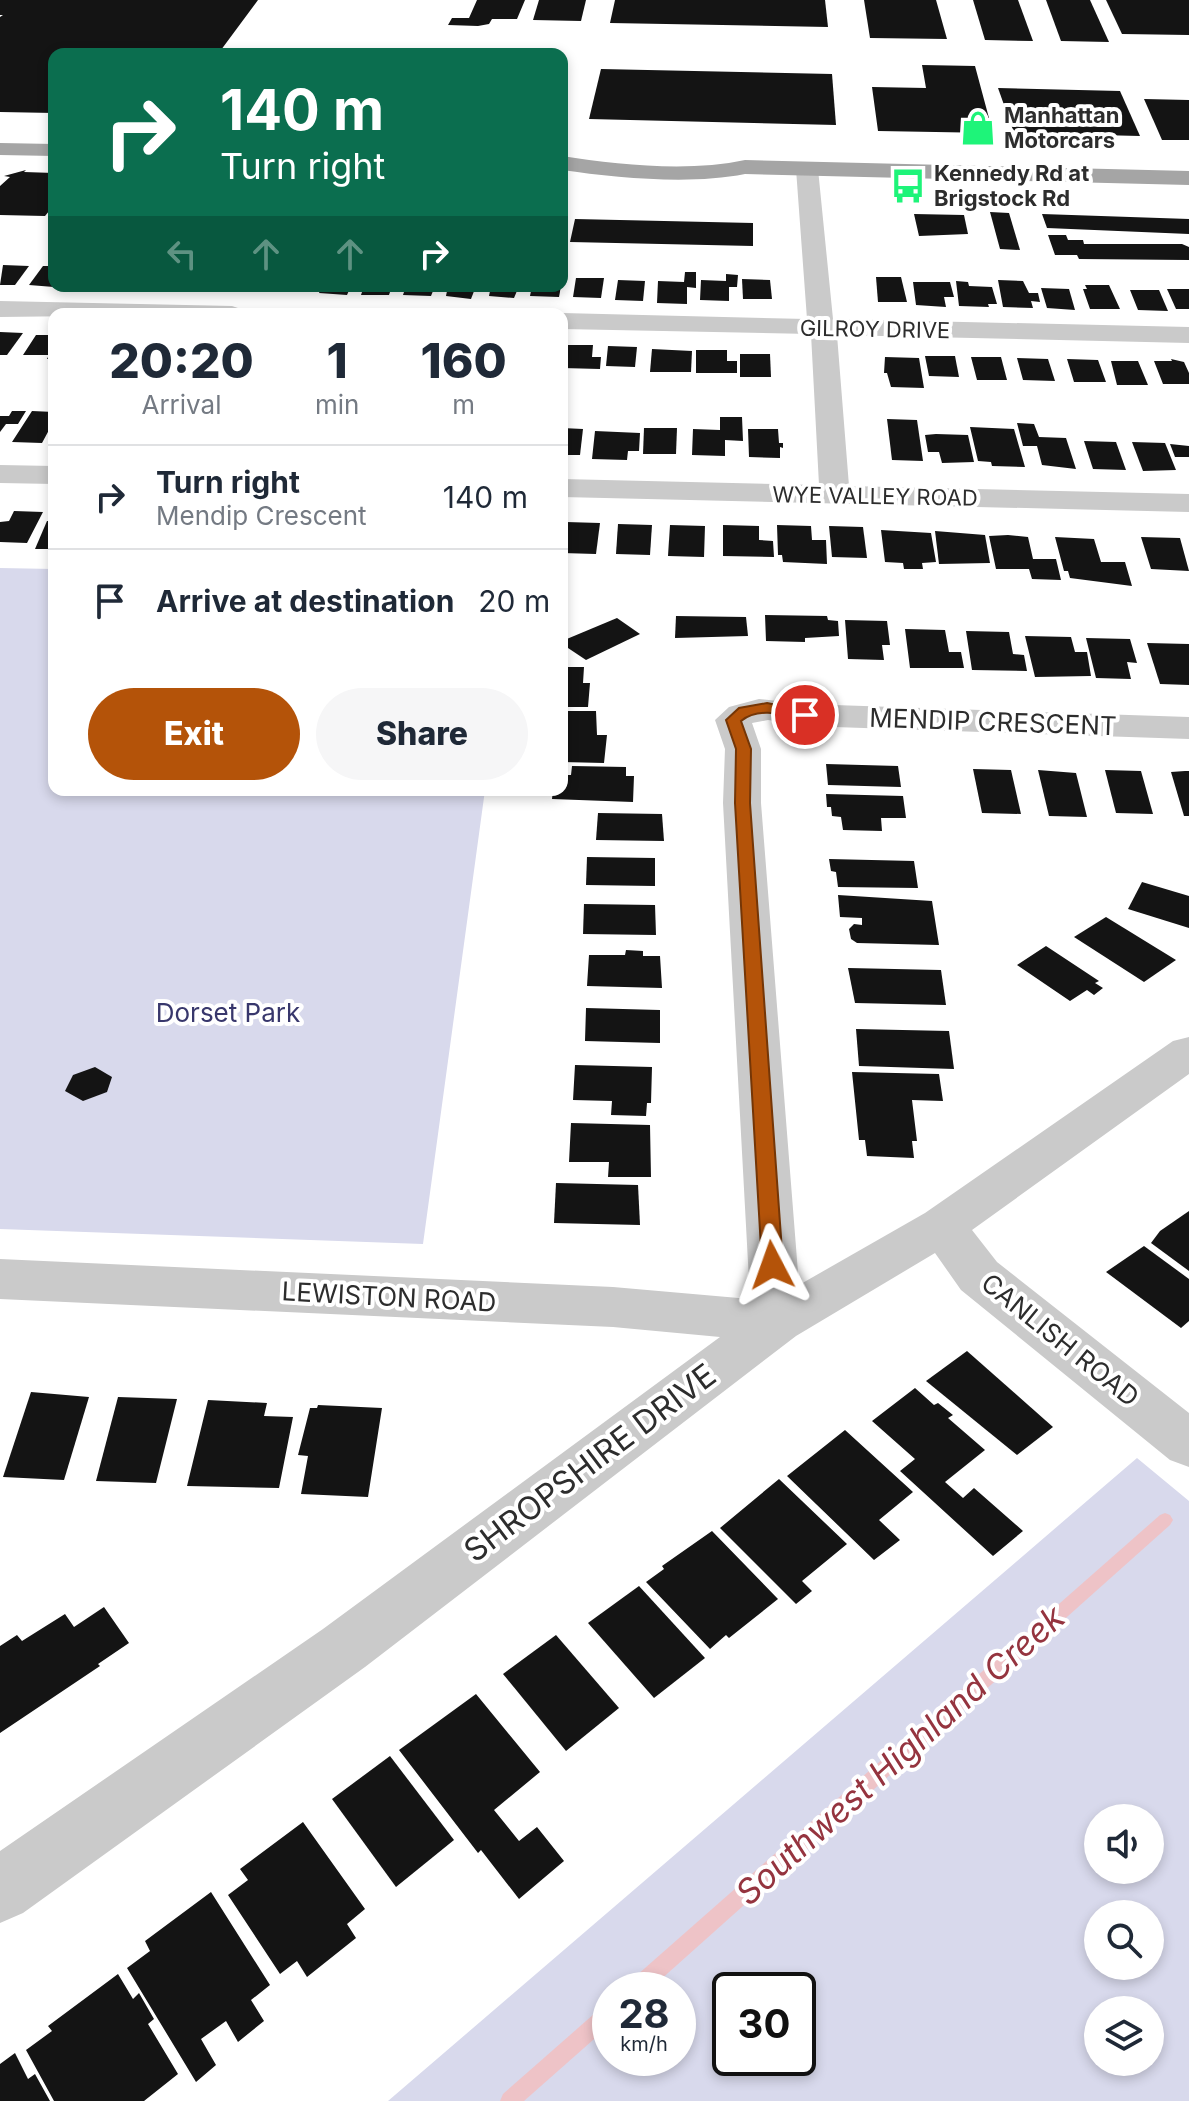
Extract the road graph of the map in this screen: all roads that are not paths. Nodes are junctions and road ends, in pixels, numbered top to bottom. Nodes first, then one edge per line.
1 (0, 149) edge
2 (48, 150) edge
3 (568, 163) edge
4 (807, 169) junction
5 (1189, 178) edge
6 (0, 309) edge
7 (48, 310) edge
8 (568, 321) edge
9 (824, 328) junction
10 (1189, 335) edge
11 (0, 474) edge
12 (48, 475) edge
13 (568, 488) edge
14 (835, 495) junction
15 (1189, 503) edge
16 (1189, 728) edge
17 (1189, 1052) edge
18 (942, 1226) junction
19 (0, 1279) edge
20 (778, 1322) junction
21 (1189, 1444) edge
22 (0, 1890) edge

1 - 2 main road
3 - 4 main road
4 - 5 main road
4 - 9 street
6 - 7 street
8 - 9 street, GILROY DRIVE
9 - 10 street, GILROY DRIVE
9 - 14 street
11 - 12 street
13 - 14 street, WYE VALLEY ROAD
14 - 15 street, WYE VALLEY ROAD
16 - 20 street, MENDIP CRESCENT
17 - 18 street, SHROPSHIRE DRIVE
18 - 20 street, SHROPSHIRE DRIVE
18 - 21 street, CANLISH ROAD
19 - 20 street, LEWISTON ROAD
20 - 22 street, SHROPSHIRE DRIVE

